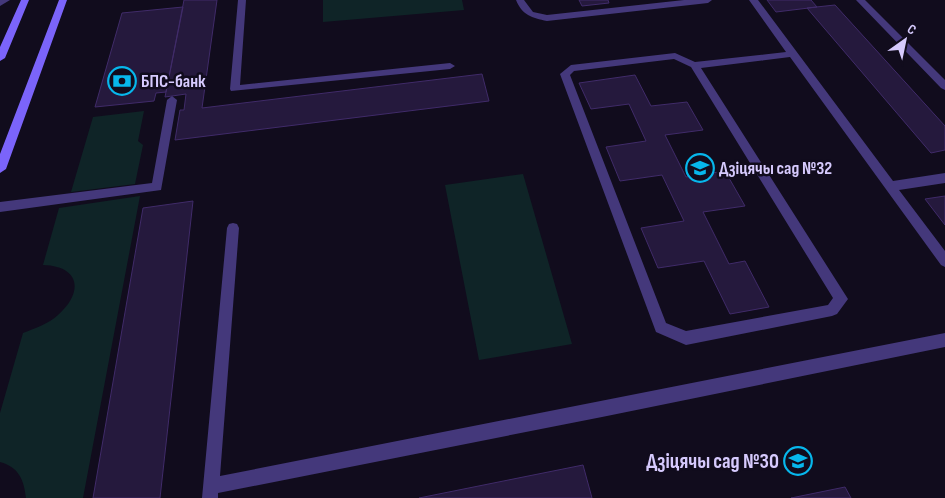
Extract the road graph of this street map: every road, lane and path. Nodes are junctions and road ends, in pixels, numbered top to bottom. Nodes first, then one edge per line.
1 (6, 0) edge
2 (25, 0) edge
3 (63, 0) edge
4 (242, 0) edge
5 (520, 0) edge
6 (708, 0) edge
7 (753, 0) edge
8 (860, 0) edge
9 (0, 3) edge
10 (792, 54) junction
11 (0, 58) edge
12 (694, 64) junction
13 (450, 66) dead end
14 (945, 86) edge
15 (172, 100) dead end
16 (0, 169) edge
17 (945, 178) edge
18 (892, 186) junction
19 (0, 207) edge
20 (233, 228) dead end
21 (945, 260) edge
22 (945, 340) edge
23 (211, 492) edge

1 - 9 lane
2 - 11 main road
3 - 16 main road
4 - 13 lane
5 - 6 lane
7 - 10 lane
8 - 14 lane
10 - 12 lane
10 - 18 lane
12 - 12 lane
15 - 19 lane
17 - 18 lane
18 - 21 lane
20 - 23 lane
22 - 23 lane

